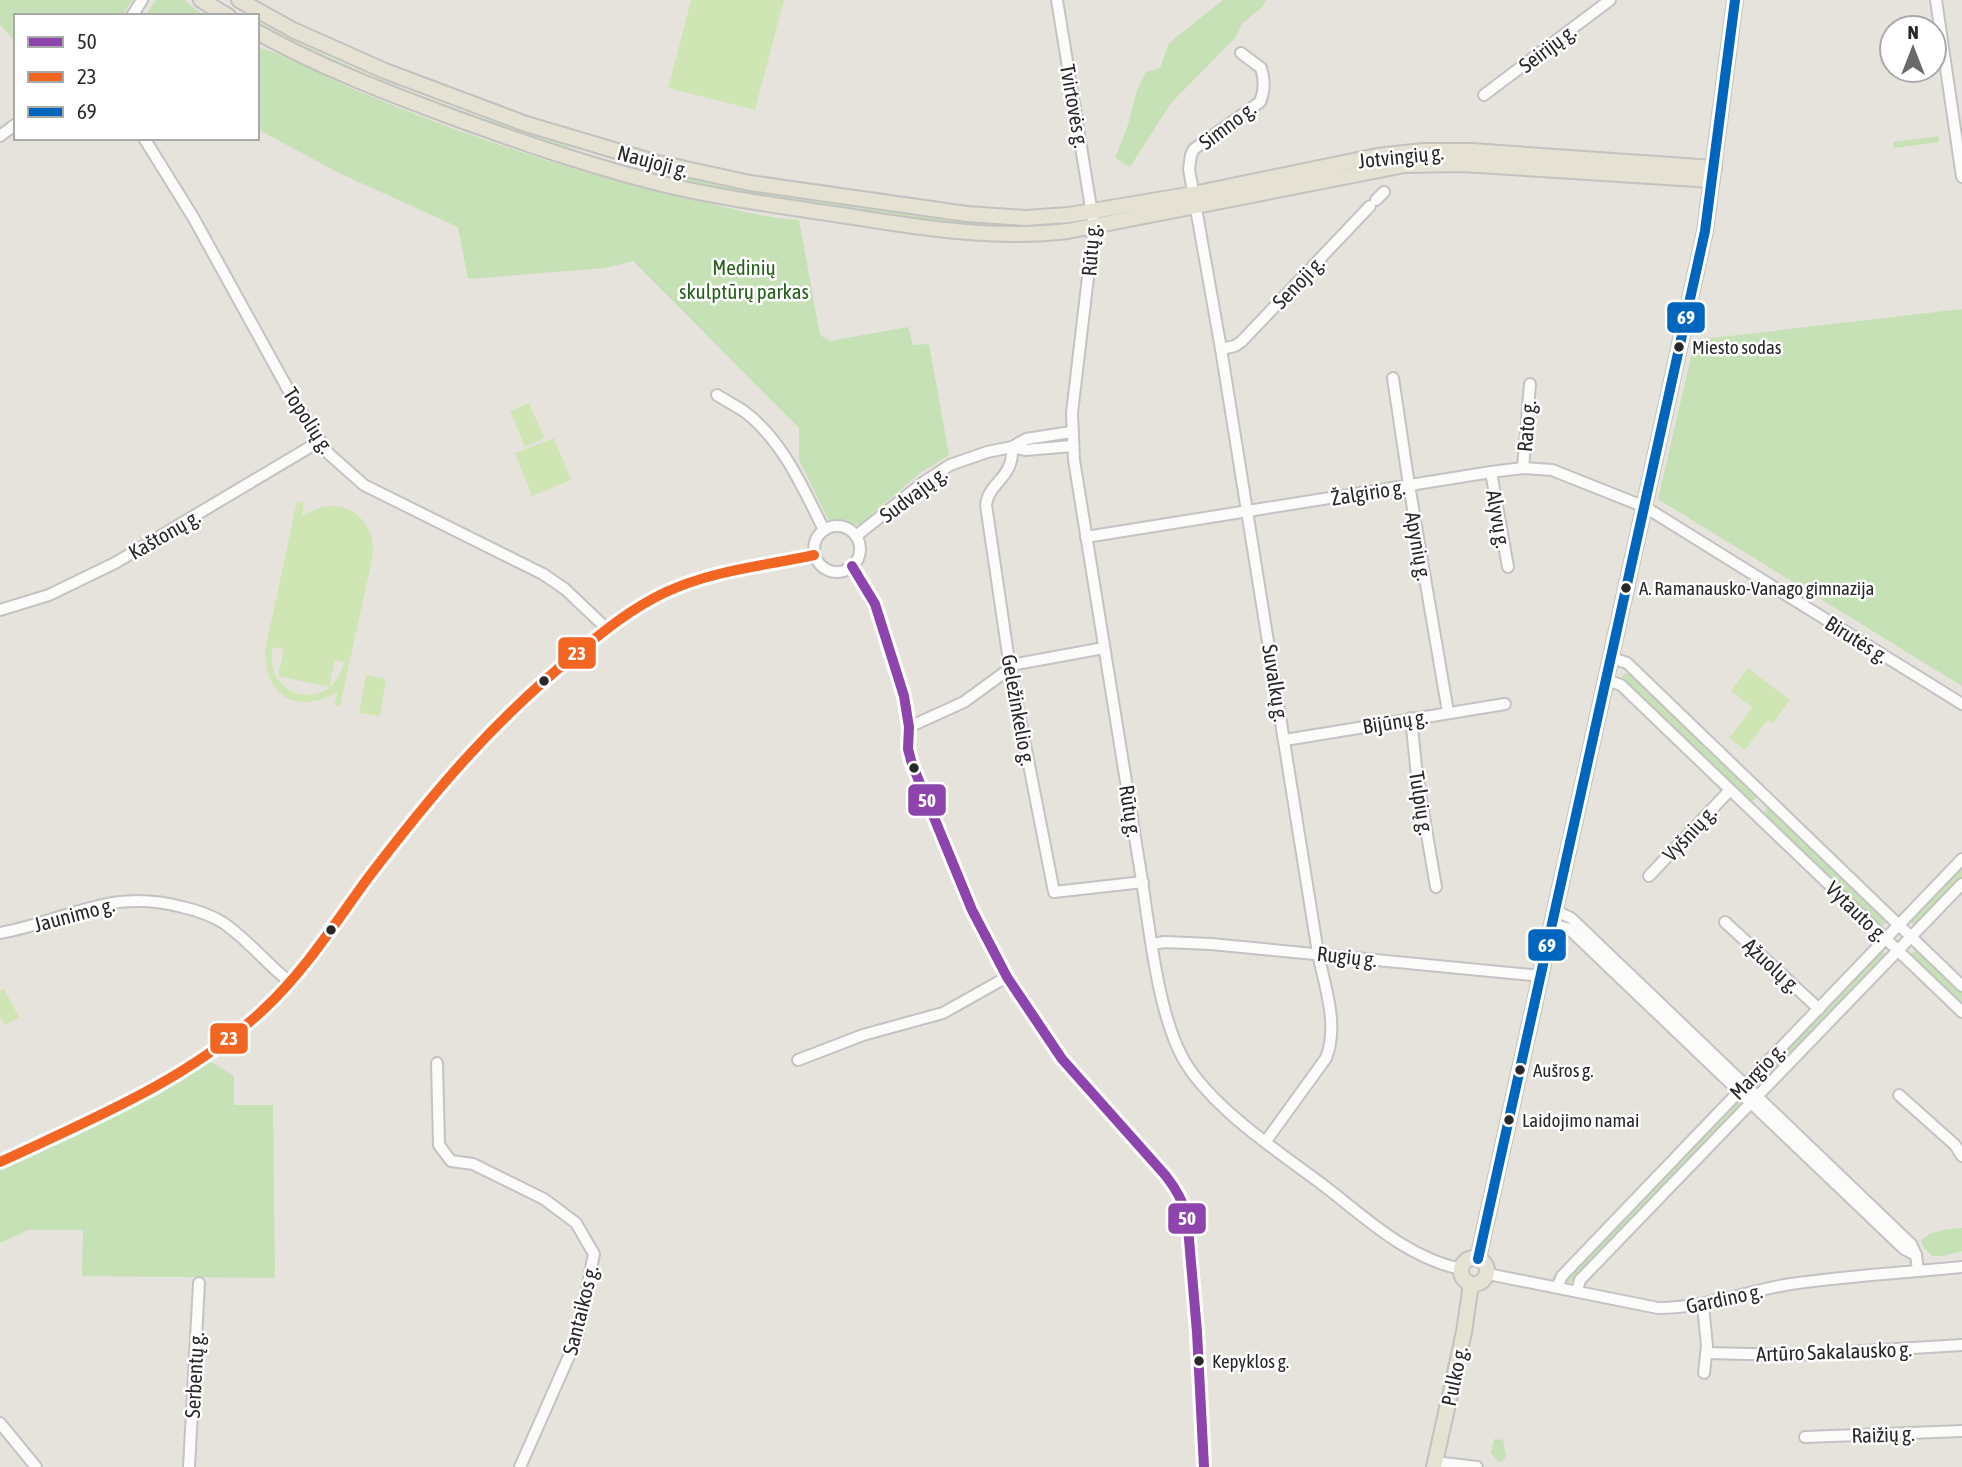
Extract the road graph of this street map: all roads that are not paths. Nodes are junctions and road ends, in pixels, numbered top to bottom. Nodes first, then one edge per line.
1 (201, 0) edge
2 (239, 0) edge
3 (1057, 0) edge
4 (1610, 0) edge
5 (1735, 0) edge
6 (1936, 0) edge
7 (225, 14) edge
8 (259, 33) edge
9 (1241, 53) dead end
10 (1483, 95) dead end
11 (145, 140) edge
12 (1960, 152) edge
13 (654, 162) junction
14 (1713, 174) junction
15 (1962, 177) edge
16 (649, 181) junction
17 (1376, 199) dead end
18 (1194, 200) junction
19 (1094, 219) junction
20 (1221, 349) junction
21 (1393, 378) dead end
22 (1530, 384) dead end
23 (717, 395) dead end
24 (1071, 432) junction
25 (320, 441) junction
26 (1073, 446) junction
27 (1012, 447) junction
28 (1523, 468) junction
29 (1491, 472) junction
30 (1409, 485) junction
31 (1645, 507) junction
32 (1247, 511) junction
33 (824, 530) junction
34 (856, 536) junction
35 (1086, 537) junction
36 (814, 555) junction
37 (852, 566) junction
38 (1508, 567) dead end
39 (0, 610) edge
40 (606, 628) junction
41 (1104, 648) junction
42 (1612, 658) junction
43 (1010, 667) junction
44 (1607, 680) junction
45 (1504, 704) dead end
46 (1962, 704) edge
47 (1448, 712) junction
48 (1411, 718) junction
49 (909, 727) junction
50 (1285, 740) junction
51 (1730, 789) junction
52 (1766, 797) junction
53 (1752, 811) junction
54 (1962, 859) edge
55 (1649, 876) dead end
56 (1143, 882) junction
57 (1962, 884) edge
58 (1436, 887) dead end
59 (1555, 918) junction
60 (1725, 922) dead end
61 (1899, 925) junction
62 (0, 933) edge
63 (1910, 936) junction
64 (1886, 939) junction
65 (1153, 944) junction
66 (1897, 950) junction
67 (1318, 953) junction
68 (1542, 976) junction
69 (1007, 977) junction
70 (290, 982) junction
71 (1962, 986) edge
72 (1819, 1009) junction
73 (1962, 1012) edge
74 (798, 1059) dead end
75 (437, 1063) dead end
76 (1741, 1087) junction
77 (1899, 1095) dead end
78 (1753, 1099) junction
79 (1266, 1141) junction
80 (1962, 1156) edge
81 (0, 1162) edge
82 (1478, 1259) junction
83 (1962, 1267) edge
84 (1461, 1269) junction
85 (1918, 1271) junction
86 (1488, 1274) junction
87 (199, 1283) dead end
88 (1471, 1284) junction
89 (1557, 1287) junction
90 (1577, 1291) junction
91 (1703, 1305) junction
92 (1962, 1345) edge
93 (1706, 1353) junction
94 (1704, 1373) dead end
95 (0, 1423) edge
96 (1962, 1431) edge
97 (1805, 1437) dead end
98 (1435, 1465) edge
99 (36, 1467) edge
100 (189, 1467) edge
101 (520, 1467) edge
102 (1204, 1467) edge
103 (1477, 1467) edge

1 - 7 main road
2 - 13 main road, Naujoji g.
3 - 19 street, Tvirtovės g.
4 - 10 street, Seirijų g.
5 - 14 main road
6 - 12 street
8 - 16 main road, Naujoji g.
9 - 18 street, Simno g.
11 - 25 street, Topolių g.
12 - 15 street
13 - 16 main road
13 - 19 main road, Naujoji g.
14 - 18 main road, Jotvingių g.
14 - 31 main road
16 - 19 main road, Naujoji g.
17 - 20 street, Senoji g.
18 - 19 main road, Jotvingių g.
18 - 20 street, Suvalkų g.
19 - 24 street, Rūtų g.
20 - 32 street, Suvalkų g.
21 - 30 street, Apynių g.
22 - 28 street, Rato g.
23 - 33 street
24 - 26 street, Rūtų g.
24 - 27 street, Sudvajų g.
25 - 39 street, Kaštonų g.
25 - 40 street, Topolių g.
26 - 27 street, Sudvajų g.
26 - 35 street, Rūtų g.
27 - 34 street, Sudvajų g.
27 - 43 street, Geležinkelio g.
28 - 29 street, Žalgirio g.
28 - 31 street, Žalgirio g.
29 - 30 street, Žalgirio g.
29 - 38 street, Alyvų g.
30 - 32 street, Žalgirio g.
30 - 47 street, Apynių g.
31 - 42 main road
31 - 46 street, Birutės g.
32 - 35 street, Žalgirio g.
32 - 50 street, Suvalkų g.
33 - 34 street
33 - 36 street
34 - 37 street
35 - 41 street, Rūtų g.
36 - 37 street
36 - 40 street
37 - 49 street
40 - 70 street
41 - 43 street
41 - 56 street, Rūtų g.
42 - 44 main road
42 - 52 street, Vytauto g.
43 - 49 street
43 - 56 street, Geležinkelio g.
44 - 51 street, Vytauto g.
44 - 59 main road
45 - 47 street, Bijūnų g.
47 - 48 street, Bijūnų g.
48 - 50 street, Bijūnų g.
48 - 58 street, Tulpių g.
49 - 69 street
50 - 67 street, Suvalkų g.
51 - 53 street, Vytauto g.
51 - 55 street, Vyšnių g.
52 - 53 street
52 - 61 street, Vytauto g.
53 - 64 street, Vytauto g.
54 - 61 street, Margio g.
56 - 65 street, Rūtų g.
57 - 63 street, Margio g.
59 - 68 main road
59 - 76 street
60 - 72 street, Ąžuolų g.
61 - 63 street, Vytauto g.
61 - 64 street, Margio g.
62 - 70 street, Jaunimo g.
63 - 66 street, Margio g.
63 - 71 street, Vytauto g.
64 - 66 street, Vytauto g.
64 - 72 street, Margio g.
65 - 67 street, Rugių g.
65 - 79 street, Rūtų g.
66 - 73 street, Vytauto g.
66 - 78 street, Margio g.
67 - 68 street, Rugių g.
67 - 79 street, Suvalkų g.
68 - 82 main road
69 - 74 street
69 - 102 street
70 - 81 street
72 - 76 street, Margio g.
75 - 101 street, Santaikos g.
76 - 78 street
76 - 89 street, Margio g.
77 - 80 street
78 - 85 street
78 - 90 street, Margio g.
79 - 84 street, Rūtų g.
82 - 84 main road
82 - 86 main road
83 - 85 street, Gardino g.
84 - 88 main road
85 - 91 street, Gardino g.
86 - 88 main road
86 - 89 street, Gardino g.
87 - 100 street, Serbentų g.
88 - 98 main road, Pulko g.
89 - 90 street, Gardino g.
90 - 91 street, Gardino g.
91 - 93 street
92 - 93 street, Artūro Sakalausko g.
93 - 94 street
95 - 99 street
96 - 97 street, Raižių g.
98 - 103 street

